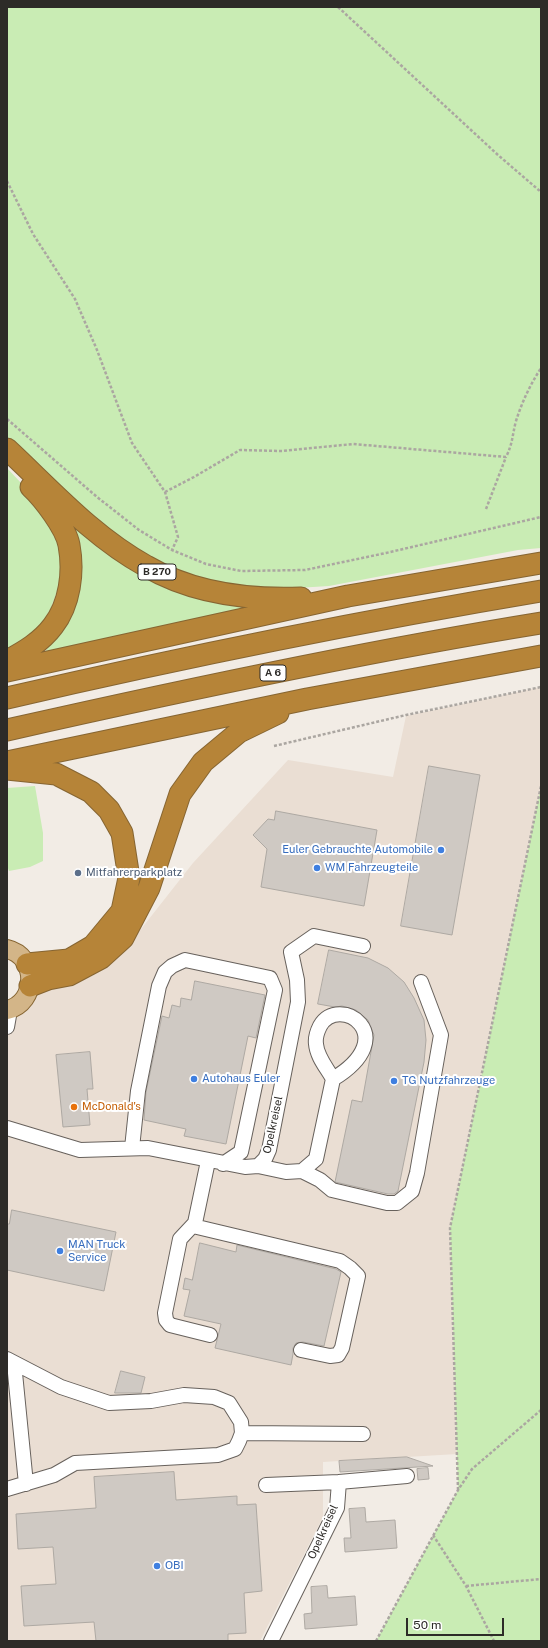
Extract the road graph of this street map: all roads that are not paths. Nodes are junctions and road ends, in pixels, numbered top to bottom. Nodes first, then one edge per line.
1 (7, 449) edge
2 (7, 464) edge
3 (541, 563) edge
4 (541, 591) edge
5 (348, 596) junction
6 (541, 623) edge
7 (541, 656) edge
8 (7, 661) edge
9 (7, 671) edge
10 (7, 698) edge
11 (307, 700) junction
12 (7, 730) edge
13 (7, 762) edge
14 (7, 769) edge
15 (363, 946) dead end
16 (7, 949) edge
17 (27, 964) junction
18 (421, 982) dead end
19 (30, 986) junction
20 (8, 1016) edge
21 (333, 1079) junction
22 (7, 1128) edge
23 (132, 1148) junction
24 (208, 1161) junction
25 (223, 1164) junction
26 (258, 1166) junction
27 (302, 1171) junction
28 (193, 1226) junction
29 (210, 1335) dead end
30 (301, 1350) dead end
31 (11, 1361) edge
32 (242, 1433) junction
33 (363, 1434) dead end
34 (407, 1476) dead end
35 (339, 1482) junction
36 (26, 1484) junction
37 (266, 1485) dead end
38 (7, 1489) edge
39 (271, 1641) edge

1 - 5 highway, B 270
2 - 8 highway
3 - 5 highway
4 - 10 highway
5 - 9 highway
6 - 12 highway, A 6
7 - 11 highway
11 - 13 highway
11 - 19 highway
14 - 17 highway
15 - 26 street, Opelkreisel
16 - 17 main road
17 - 19 main road
18 - 27 street
19 - 20 main road
21 - 21 street
21 - 27 street
22 - 23 street, Opelkreisel
23 - 24 street, Opelkreisel
23 - 25 street
24 - 25 street, Opelkreisel
24 - 28 street
25 - 26 street, Opelkreisel
26 - 27 street
28 - 29 street
28 - 30 street
31 - 32 street
31 - 36 street
32 - 33 street
32 - 36 street
34 - 35 street
35 - 37 street
35 - 39 street, Opelkreisel
36 - 38 street

